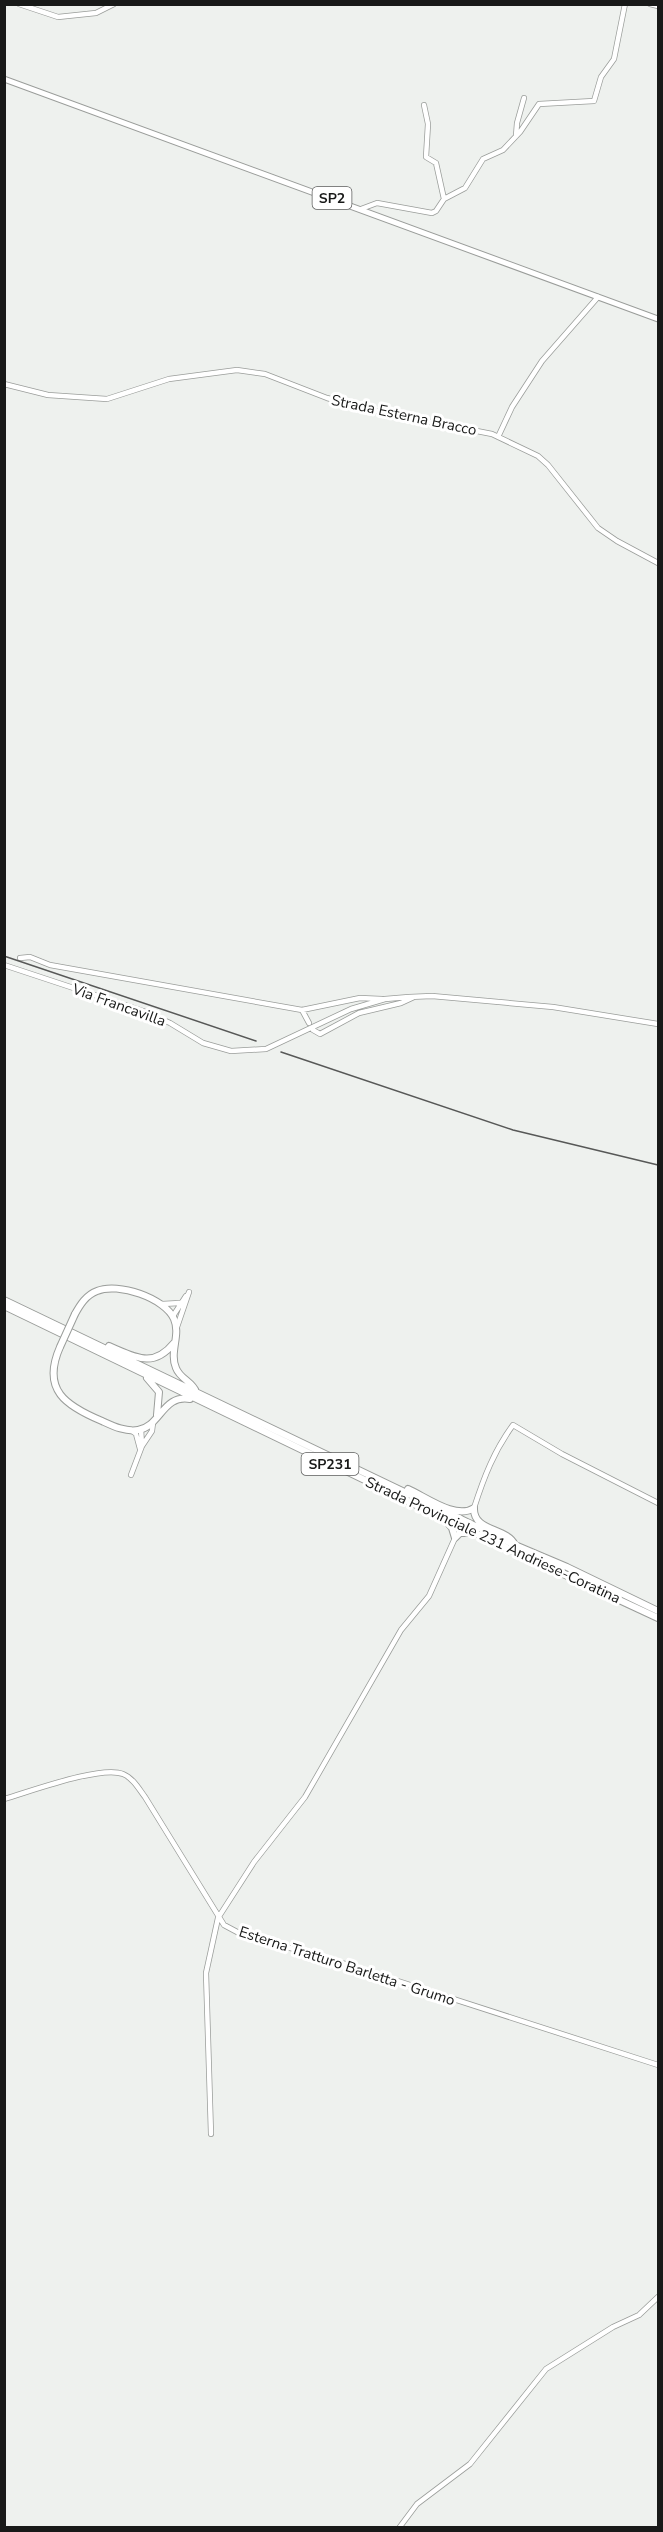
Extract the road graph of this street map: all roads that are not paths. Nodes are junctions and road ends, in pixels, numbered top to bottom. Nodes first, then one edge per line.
1 (19, 4) edge
2 (114, 4) edge
3 (625, 4) edge
4 (650, 4) edge
5 (658, 6) edge
6 (4, 79) edge
7 (524, 98) dead end
8 (424, 105) dead end
9 (516, 136) junction
10 (444, 199) junction
11 (362, 209) junction
12 (598, 297) junction
13 (658, 319) edge
14 (4, 384) edge
15 (498, 437) junction
16 (658, 563) edge
17 (20, 958) dead end
18 (4, 965) edge
19 (416, 997) junction
20 (360, 998) junction
21 (385, 999) junction
22 (363, 1005) junction
23 (302, 1010) junction
24 (309, 1023) dead end
25 (658, 1024) edge
26 (312, 1030) dead end
27 (4, 1300) edge
28 (182, 1303) junction
29 (160, 1304) junction
30 (4, 1306) edge
31 (172, 1316) junction
32 (177, 1327) junction
33 (176, 1340) junction
34 (93, 1342) junction
35 (142, 1374) junction
36 (196, 1392) junction
37 (213, 1408) junction
38 (155, 1420) junction
39 (142, 1429) junction
40 (130, 1430) junction
41 (147, 1440) junction
42 (142, 1446) junction
43 (140, 1452) junction
44 (131, 1475) dead end
45 (387, 1484) junction
46 (400, 1498) junction
47 (658, 1503) edge
48 (474, 1508) junction
49 (455, 1538) junction
50 (515, 1545) junction
51 (506, 1548) junction
52 (658, 1611) edge
53 (658, 1618) edge
54 (4, 1800) edge
55 (218, 1918) junction
56 (658, 2065) edge
57 (211, 2134) dead end
58 (658, 2297) edge
59 (399, 2528) edge

1 - 2 street
3 - 9 street
4 - 5 street
6 - 11 main road, SP2
7 - 9 street
8 - 10 street
9 - 10 street
10 - 11 street
11 - 12 main road, SP2
12 - 13 main road, SP2
12 - 15 street
14 - 15 street, Strada Esterna Bracco
15 - 16 street, Strada Esterna Bracco
17 - 23 street
18 - 22 street, Via Francavilla
19 - 21 street
19 - 25 street
19 - 26 street
20 - 21 street
20 - 22 street
20 - 23 street
21 - 22 street, Via Francavilla
23 - 24 street
27 - 34 highway, Strada Provinciale 231 Andriese-Coratina / SP231
28 - 29 street
28 - 31 street
28 - 32 street
29 - 31 highway
29 - 40 highway, bridge
30 - 35 highway, Strada Provinciale 231 Andriese-Coratina / SP231
31 - 32 highway
32 - 33 highway
33 - 34 highway
33 - 36 highway
34 - 36 highway, Strada Provinciale 231 Andriese-Coratina / SP231
35 - 37 highway, Strada Provinciale 231 Andriese-Coratina / SP231
35 - 38 highway
36 - 45 highway, Strada Provinciale 231 Andriese-Coratina / SP231
37 - 38 highway
37 - 46 highway, Strada Provinciale 231 Andriese-Coratina / SP231
38 - 39 highway
38 - 41 street
39 - 40 highway
39 - 41 street
39 - 42 street
40 - 43 street
41 - 42 street
42 - 43 street
43 - 44 street
45 - 48 highway
45 - 50 highway, Strada Provinciale 231 Andriese-Coratina / SP231
46 - 49 highway
46 - 51 highway, Strada Provinciale 231 Andriese-Coratina / SP231
47 - 48 street
48 - 50 highway
49 - 51 highway
49 - 55 street
50 - 52 highway, Strada Provinciale 231 Andriese-Coratina / SP231
51 - 53 highway, Strada Provinciale 231 Andriese-Coratina / SP231
54 - 55 street, Esterna Tratturo Barletta - Grumo
55 - 56 street, Esterna Tratturo Barletta - Grumo
55 - 57 street
58 - 59 street

